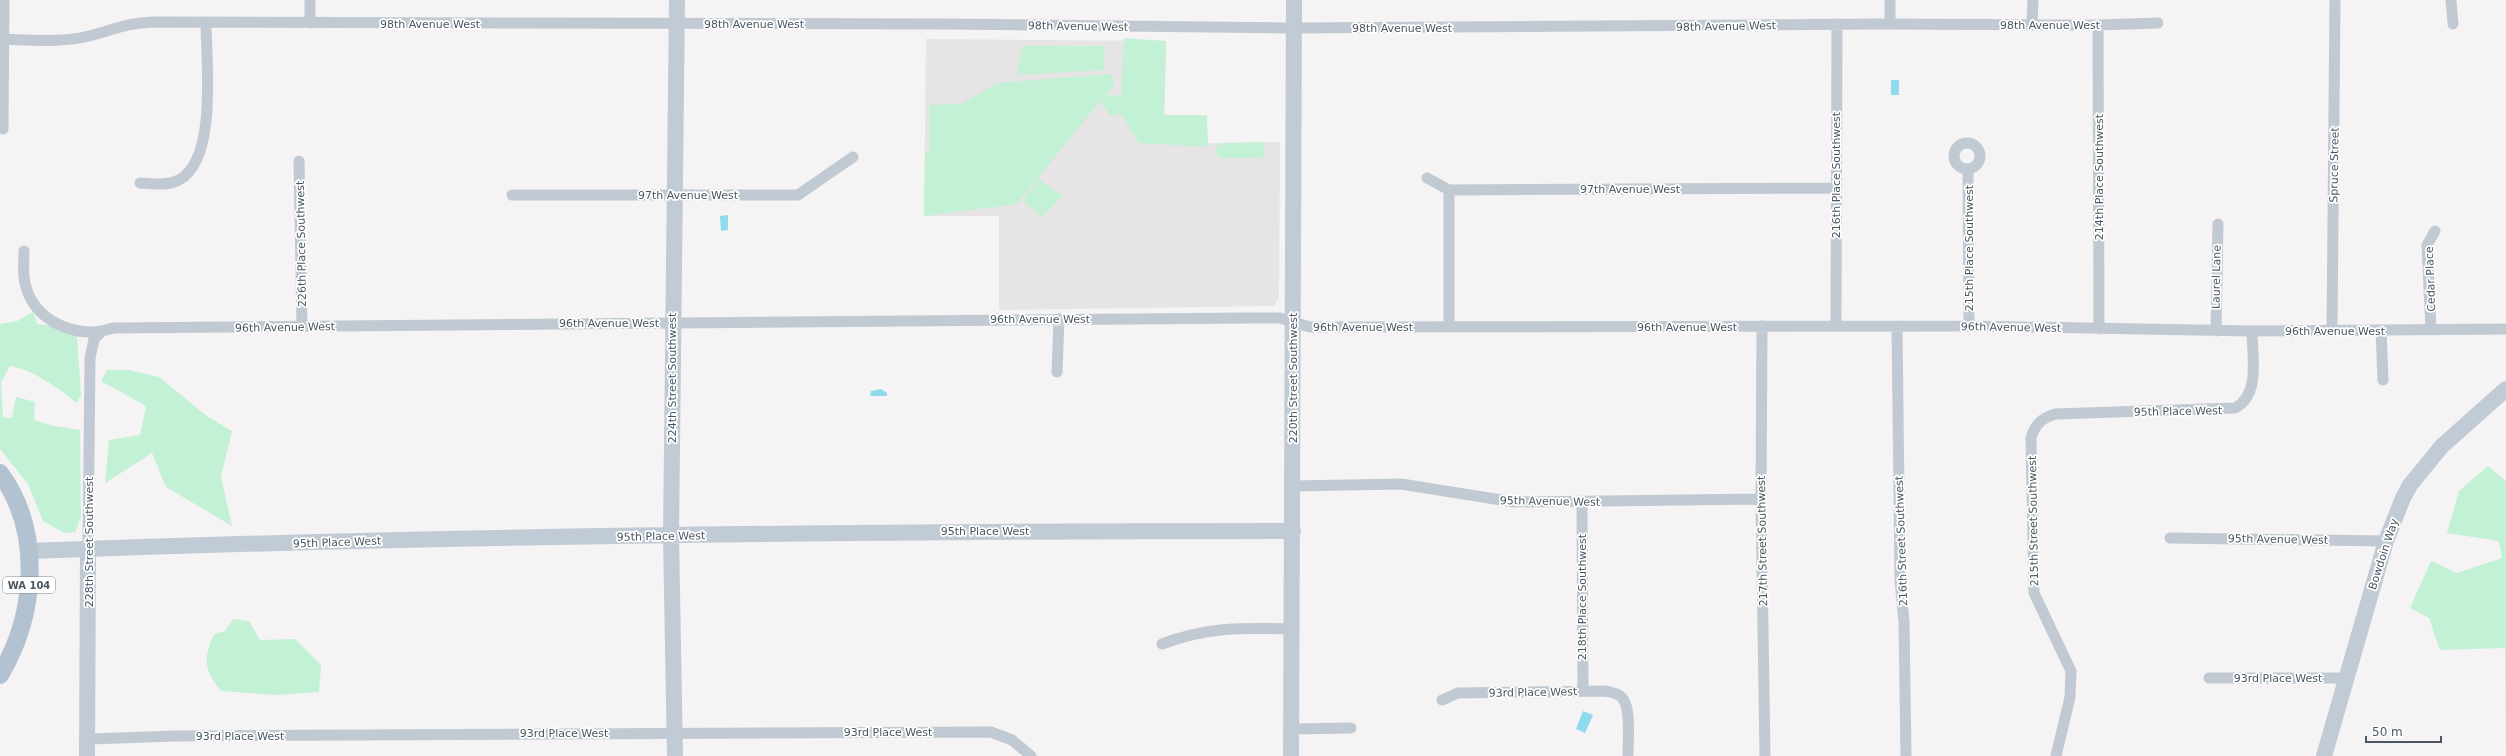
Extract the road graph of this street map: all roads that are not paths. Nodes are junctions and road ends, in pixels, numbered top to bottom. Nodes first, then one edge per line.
1 (4, 0) edge
2 (310, 0) edge
3 (677, 0) edge
4 (1294, 0) edge
5 (1890, 0) edge
6 (2033, 0) edge
7 (2335, 0) edge
8 (2452, 0) edge
9 (206, 22) junction
10 (310, 23) junction
11 (2158, 23) dead end
12 (677, 24) junction
13 (1837, 24) junction
14 (1890, 24) junction
15 (2453, 24) dead end
16 (2032, 25) junction
17 (2098, 25) junction
18 (1294, 28) junction
19 (2, 39) edge
20 (3, 128) dead end
21 (853, 157) dead end
22 (299, 161) dead end
23 (1968, 169) dead end
24 (1427, 178) dead end
25 (140, 183) dead end
26 (1836, 188) junction
27 (1449, 190) junction
28 (512, 195) dead end
29 (675, 195) junction
30 (2218, 224) dead end
31 (2435, 231) dead end
32 (24, 251) dead end
33 (1059, 319) junction
34 (1293, 322) junction
35 (673, 323) junction
36 (1762, 326) junction
37 (1836, 326) junction
38 (1897, 326) junction
39 (1969, 326) junction
40 (302, 327) junction
41 (1449, 327) junction
42 (2099, 328) junction
43 (2506, 329) edge
44 (2381, 330) junction
45 (2431, 330) junction
46 (102, 331) junction
47 (2216, 331) junction
48 (2252, 331) junction
49 (2332, 331) junction
50 (1057, 372) dead end
51 (2383, 380) dead end
52 (2506, 389) edge
53 (2039, 422) joint
54 (0, 473) edge
55 (1293, 486) junction
56 (1761, 499) junction
57 (1582, 502) junction
58 (1293, 531) junction
59 (672, 536) junction
60 (2170, 538) dead end
61 (2386, 541) junction
62 (88, 549) junction
63 (30, 551) junction
64 (1292, 629) junction
65 (1162, 644) dead end
66 (0, 675) edge
67 (2209, 678) dead end
68 (2346, 678) junction
69 (1583, 691) junction
70 (1442, 700) dead end
71 (1351, 728) dead end
72 (1292, 729) junction
73 (675, 732) junction
74 (89, 738) junction
75 (87, 756) edge
76 (675, 756) edge
77 (1031, 756) edge
78 (1291, 756) edge
79 (1628, 756) edge
80 (1765, 756) edge
81 (1906, 756) edge
82 (2056, 756) edge
83 (2324, 756) edge

1 - 19 street
2 - 10 street
3 - 12 street, 224th Street Southwest
4 - 18 street, 220th Street Southwest
5 - 14 street
6 - 16 street
7 - 49 street, Spruce Street
8 - 15 street
9 - 10 street, 98th Avenue West
9 - 19 street, 98th Avenue West
9 - 25 street
10 - 12 street, 98th Avenue West
11 - 17 street, 98th Avenue West
12 - 18 street, 98th Avenue West
12 - 29 street, 224th Street Southwest
13 - 14 street, 98th Avenue West
13 - 18 street, 98th Avenue West
13 - 26 street, 216th Place Southwest
14 - 16 street, 98th Avenue West
16 - 17 street, 98th Avenue West
17 - 42 street, 214th Place Southwest
18 - 34 street, 220th Street Southwest
19 - 20 street
21 - 29 street, 97th Avenue West
22 - 40 street, 226th Place Southwest
23 - 39 street, 215th Place Southwest
24 - 27 street, 97th Avenue West
26 - 27 street, 97th Avenue West
26 - 37 street, 216th Place Southwest
27 - 41 street
28 - 29 street, 97th Avenue West
29 - 35 street, 224th Street Southwest
30 - 47 street, Laurel Lane
31 - 45 street, Cedar Place
32 - 46 street, 96th Avenue West
33 - 34 street, 96th Avenue West
33 - 35 street, 96th Avenue West
33 - 50 street
34 - 41 street, 96th Avenue West
34 - 55 street, 220th Street Southwest
35 - 40 street, 96th Avenue West
35 - 59 street, 224th Street Southwest
36 - 37 street, 96th Avenue West
36 - 41 street, 96th Avenue West
36 - 56 street, 217th Street Southwest
37 - 38 street, 96th Avenue West
38 - 39 street, 96th Avenue West
38 - 81 street, 216th Street Southwest
39 - 42 street, 96th Avenue West
40 - 46 street, 96th Avenue West
42 - 47 street, 96th Avenue West
43 - 45 street, 96th Avenue West
44 - 45 street, 96th Avenue West
44 - 49 street, 96th Avenue West
44 - 51 street
46 - 62 street, 228th Street Southwest
47 - 48 street, 96th Avenue West
48 - 49 street, 96th Avenue West
48 - 53 street, 95th Place West
52 - 61 street, Bowdoin Way
53 - 82 street, 215th Street Southwest
54 - 63 main road, WA 104
55 - 57 street, 95th Avenue West
55 - 58 street, 220th Street Southwest
56 - 57 street, 95th Avenue West
56 - 80 street, 217th Street Southwest
57 - 69 street, 218th Place Southwest
58 - 59 street, 95th Place West
58 - 64 street, 220th Street Southwest
59 - 62 street, 95th Place West
59 - 73 street, 224th Street Southwest
60 - 61 street, 95th Avenue West
61 - 68 street, Bowdoin Way
62 - 63 street, 95th Place West
62 - 74 street, 228th Street Southwest
63 - 66 main road, WA 104
64 - 65 street
64 - 72 street, 220th Street Southwest
67 - 68 street, 93rd Place West
68 - 83 street, Bowdoin Way
69 - 70 street, 93rd Place West
69 - 79 street, 93rd Place West
71 - 72 street
72 - 78 street, 220th Street Southwest
73 - 74 street, 93rd Place West
73 - 76 street, 224th Street Southwest
73 - 77 street, 93rd Place West
74 - 75 street, 228th Street Southwest

